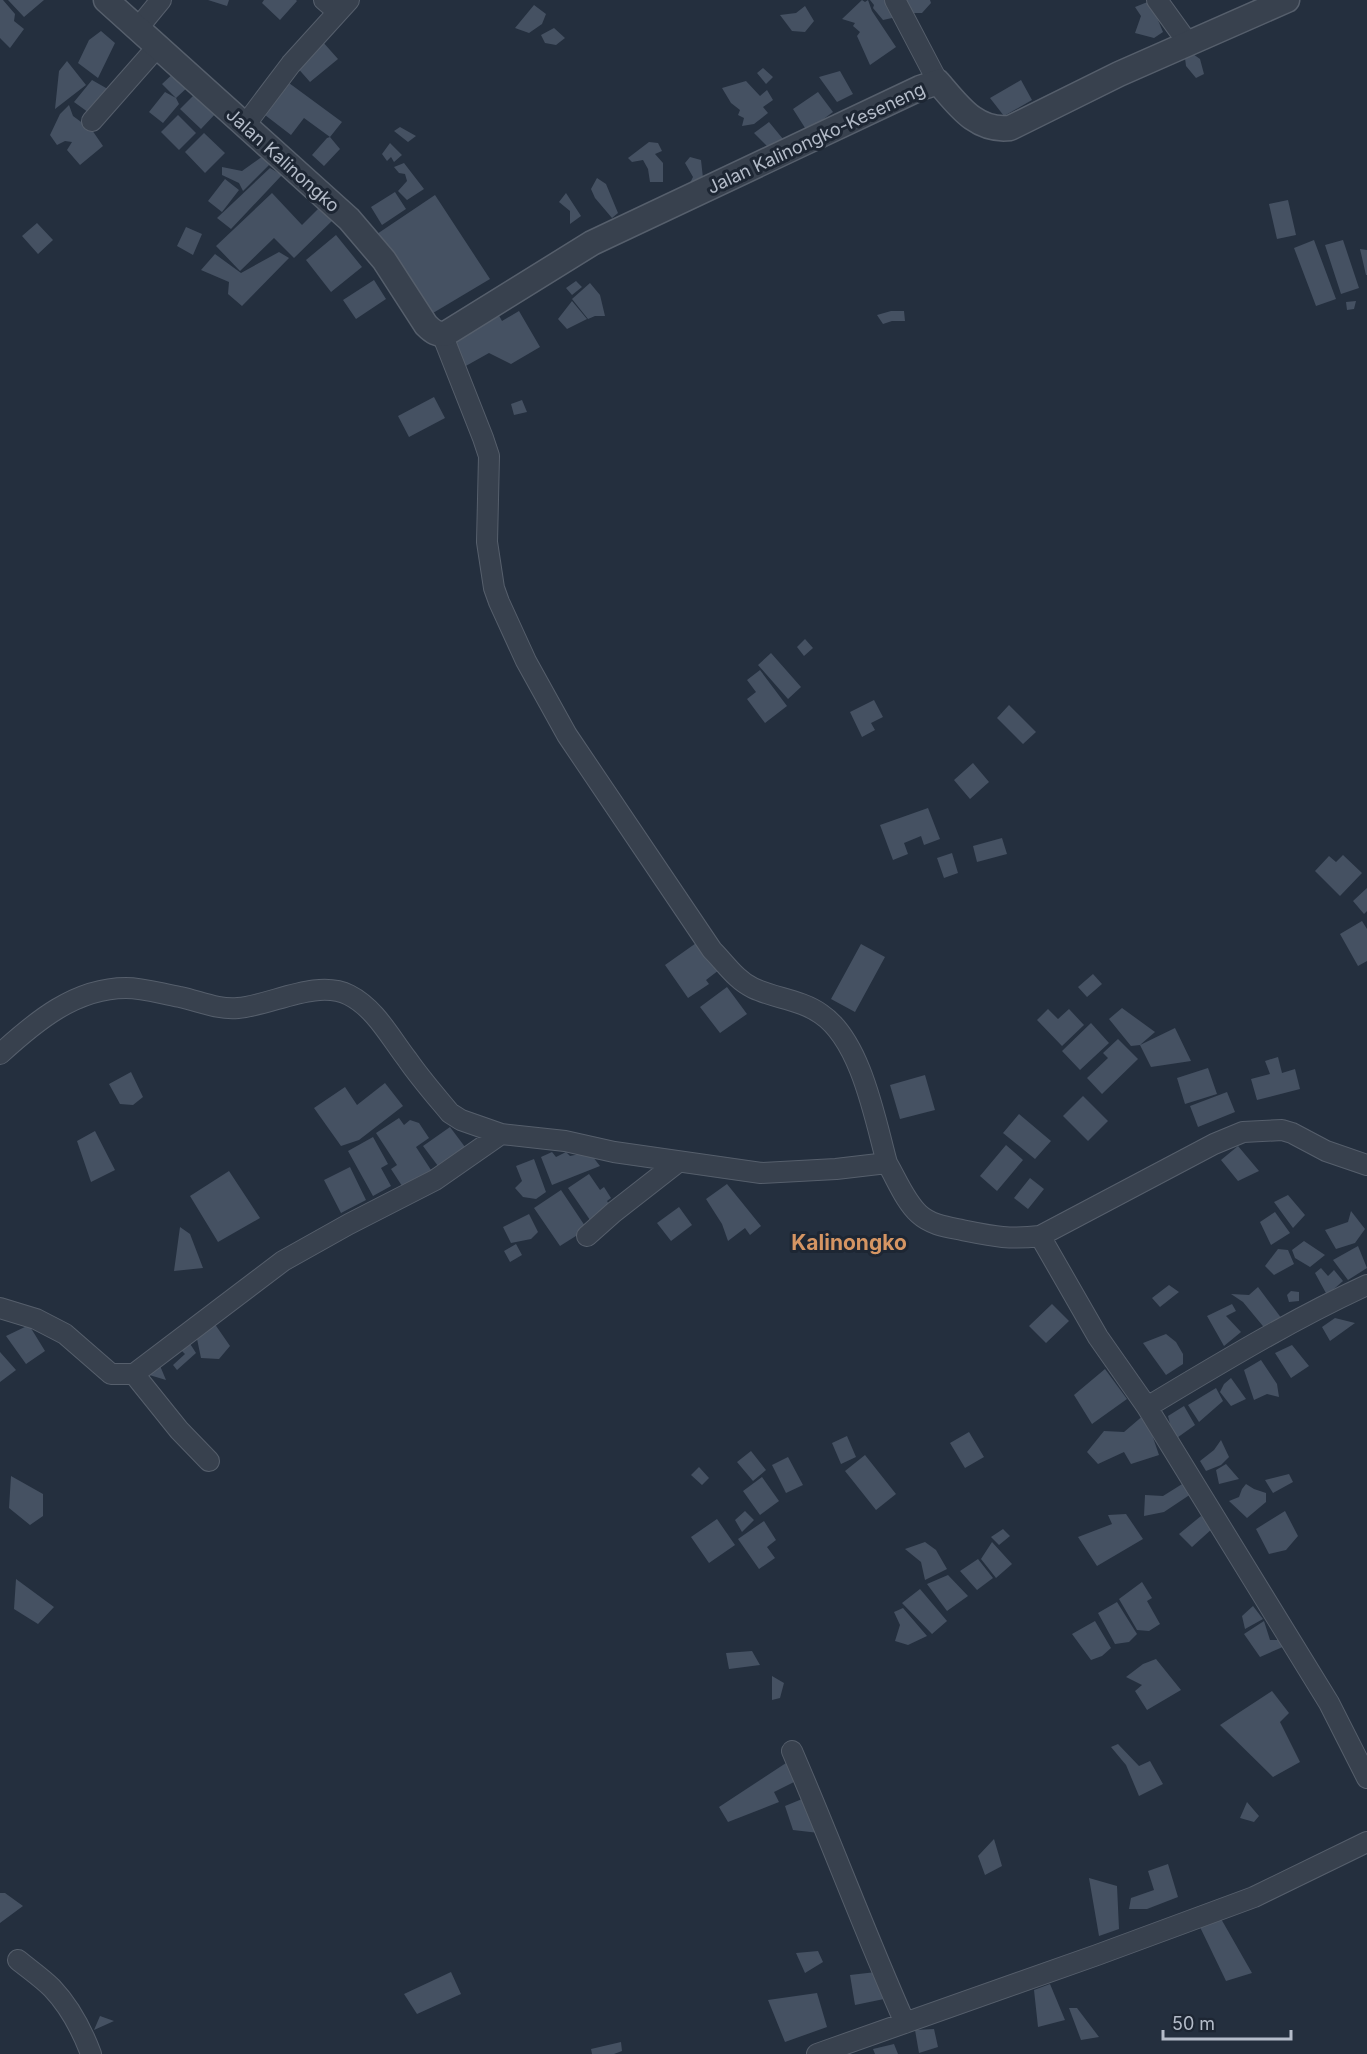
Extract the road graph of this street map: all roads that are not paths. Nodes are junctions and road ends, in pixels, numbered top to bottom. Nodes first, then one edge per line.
1 (106, 0) edge
2 (161, 0) edge
3 (895, 0) edge
4 (1157, 0) edge
5 (1287, 0) edge
6 (337, 4) edge
7 (138, 28) junction
8 (1188, 43) junction
9 (158, 46) junction
10 (938, 82) junction
11 (92, 121) dead end
12 (245, 125) junction
13 (442, 334) junction
14 (0, 1054) edge
15 (501, 1134) junction
16 (678, 1162) junction
17 (887, 1163) junction
18 (1367, 1165) edge
19 (587, 1236) dead end
20 (1040, 1236) junction
21 (1367, 1285) edge
22 (0, 1308) edge
23 (134, 1374) junction
24 (1147, 1407) junction
25 (209, 1461) dead end
26 (792, 1750) dead end
27 (1367, 1778) edge
28 (1367, 1842) edge
29 (18, 1960) dead end
30 (905, 2023) junction
31 (91, 2054) edge
32 (817, 2054) edge

1 - 7 street, Jalan Kalinongko
2 - 7 street
3 - 10 street
4 - 8 street
5 - 8 street, Jalan Kalinongko-Keseneng
6 - 12 street
7 - 9 street, Jalan Kalinongko
8 - 10 street, Jalan Kalinongko-Keseneng
9 - 11 street
9 - 12 street, Jalan Kalinongko
10 - 13 street, Jalan Kalinongko-Keseneng
12 - 13 street, Jalan Kalinongko
13 - 17 street
14 - 15 street
15 - 16 street
15 - 23 street
16 - 17 street
16 - 19 street
17 - 20 street
18 - 20 street
20 - 24 street
21 - 24 street
22 - 23 street
23 - 25 street
24 - 27 street
26 - 30 street
28 - 30 street
29 - 31 street
30 - 32 street

